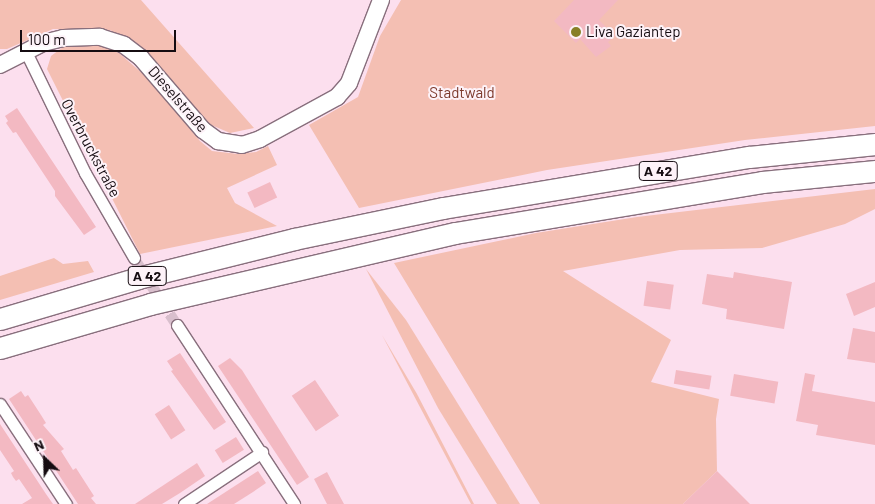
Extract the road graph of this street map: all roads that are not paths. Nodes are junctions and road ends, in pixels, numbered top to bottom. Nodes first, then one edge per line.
1 (381, 0) edge
2 (25, 50) junction
3 (0, 64) edge
4 (875, 144) edge
5 (875, 171) edge
6 (134, 258) tunnel mouth
7 (0, 319) edge
8 (176, 325) tunnel mouth
9 (0, 348) edge
10 (0, 404) edge
11 (262, 452) junction
12 (66, 504) edge
13 (184, 504) edge
14 (294, 504) edge

1 - 2 street, Dieselstraße
2 - 3 street, Dieselstraße
2 - 6 street, Overbruckstraße
4 - 7 highway, A 42
5 - 9 highway, A 42
8 - 11 street
10 - 12 street
11 - 13 street
11 - 14 street

